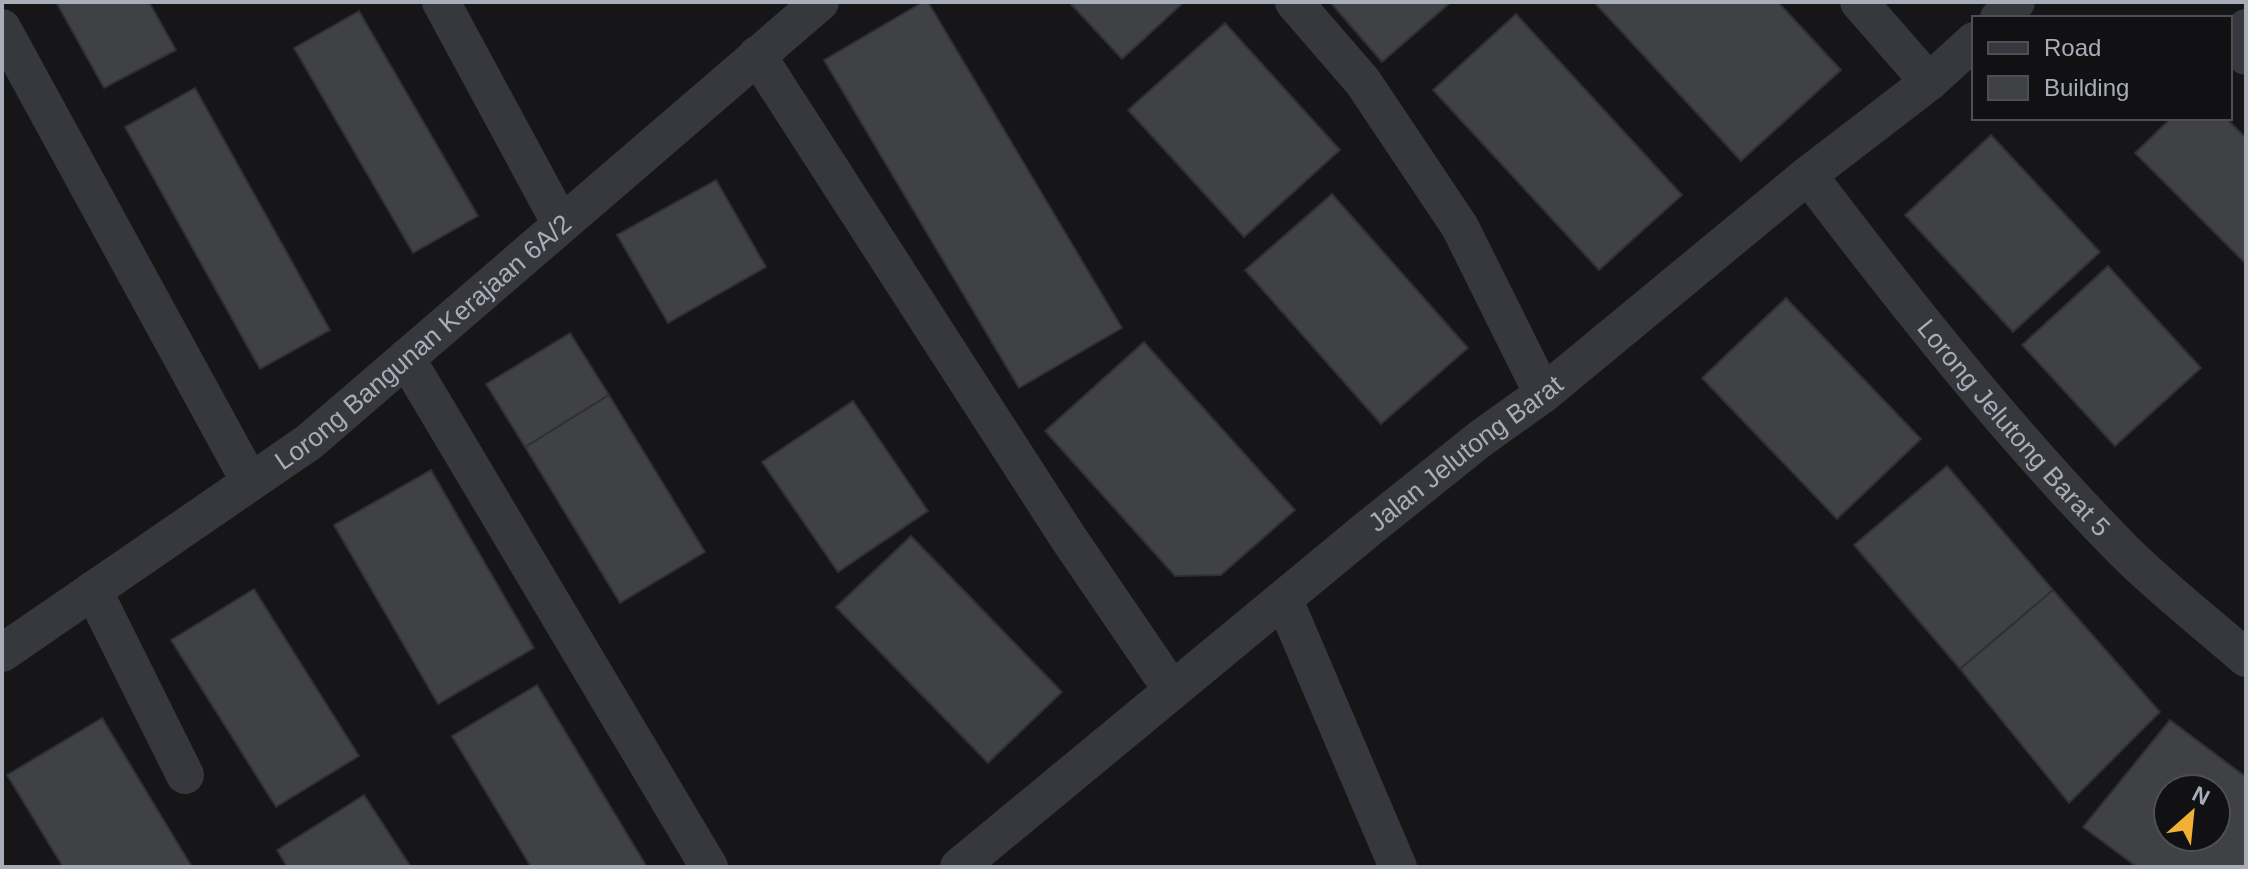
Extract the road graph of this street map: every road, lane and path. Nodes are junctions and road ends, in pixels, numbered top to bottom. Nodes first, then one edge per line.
1 (441, 2) edge
2 (820, 2) edge
3 (1294, 2) edge
4 (1859, 2) edge
5 (2016, 2) edge
6 (2001, 16) edge
7 (2, 28) edge
8 (2246, 28) edge
9 (1972, 43) edge
10 (757, 55) junction
11 (2246, 56) edge
12 (1929, 82) junction
13 (1808, 175) junction
14 (561, 224) junction
15 (406, 358) junction
16 (1543, 394) junction
17 (250, 482) junction
18 (93, 590) junction
19 (1284, 600) junction
20 (2243, 648) edge
21 (2, 653) edge
22 (1172, 690) junction
23 (185, 775) dead end
24 (709, 867) edge
25 (959, 867) edge
26 (1398, 867) edge

1 - 14 street
2 - 10 street, Lorong Bangunan Kerajaan 6A/2
3 - 16 street
4 - 12 street
5 - 6 street
7 - 17 street
8 - 11 street
9 - 12 street, Jalan Jelutong Barat
10 - 14 street, Lorong Bangunan Kerajaan 6A/2
10 - 22 street
12 - 13 street, Jalan Jelutong Barat
13 - 16 street, Jalan Jelutong Barat
13 - 20 street, Lorong Jelutong Barat 5
14 - 15 street, Lorong Bangunan Kerajaan 6A/2
15 - 17 street, Lorong Bangunan Kerajaan 6A/2
15 - 24 street
16 - 19 street, Jalan Jelutong Barat
17 - 18 street, Lorong Bangunan Kerajaan 6A/2
18 - 21 street, Lorong Bangunan Kerajaan 6A/2
18 - 23 street
19 - 22 street, Jalan Jelutong Barat
19 - 26 street
22 - 25 street, Jalan Jelutong Barat

